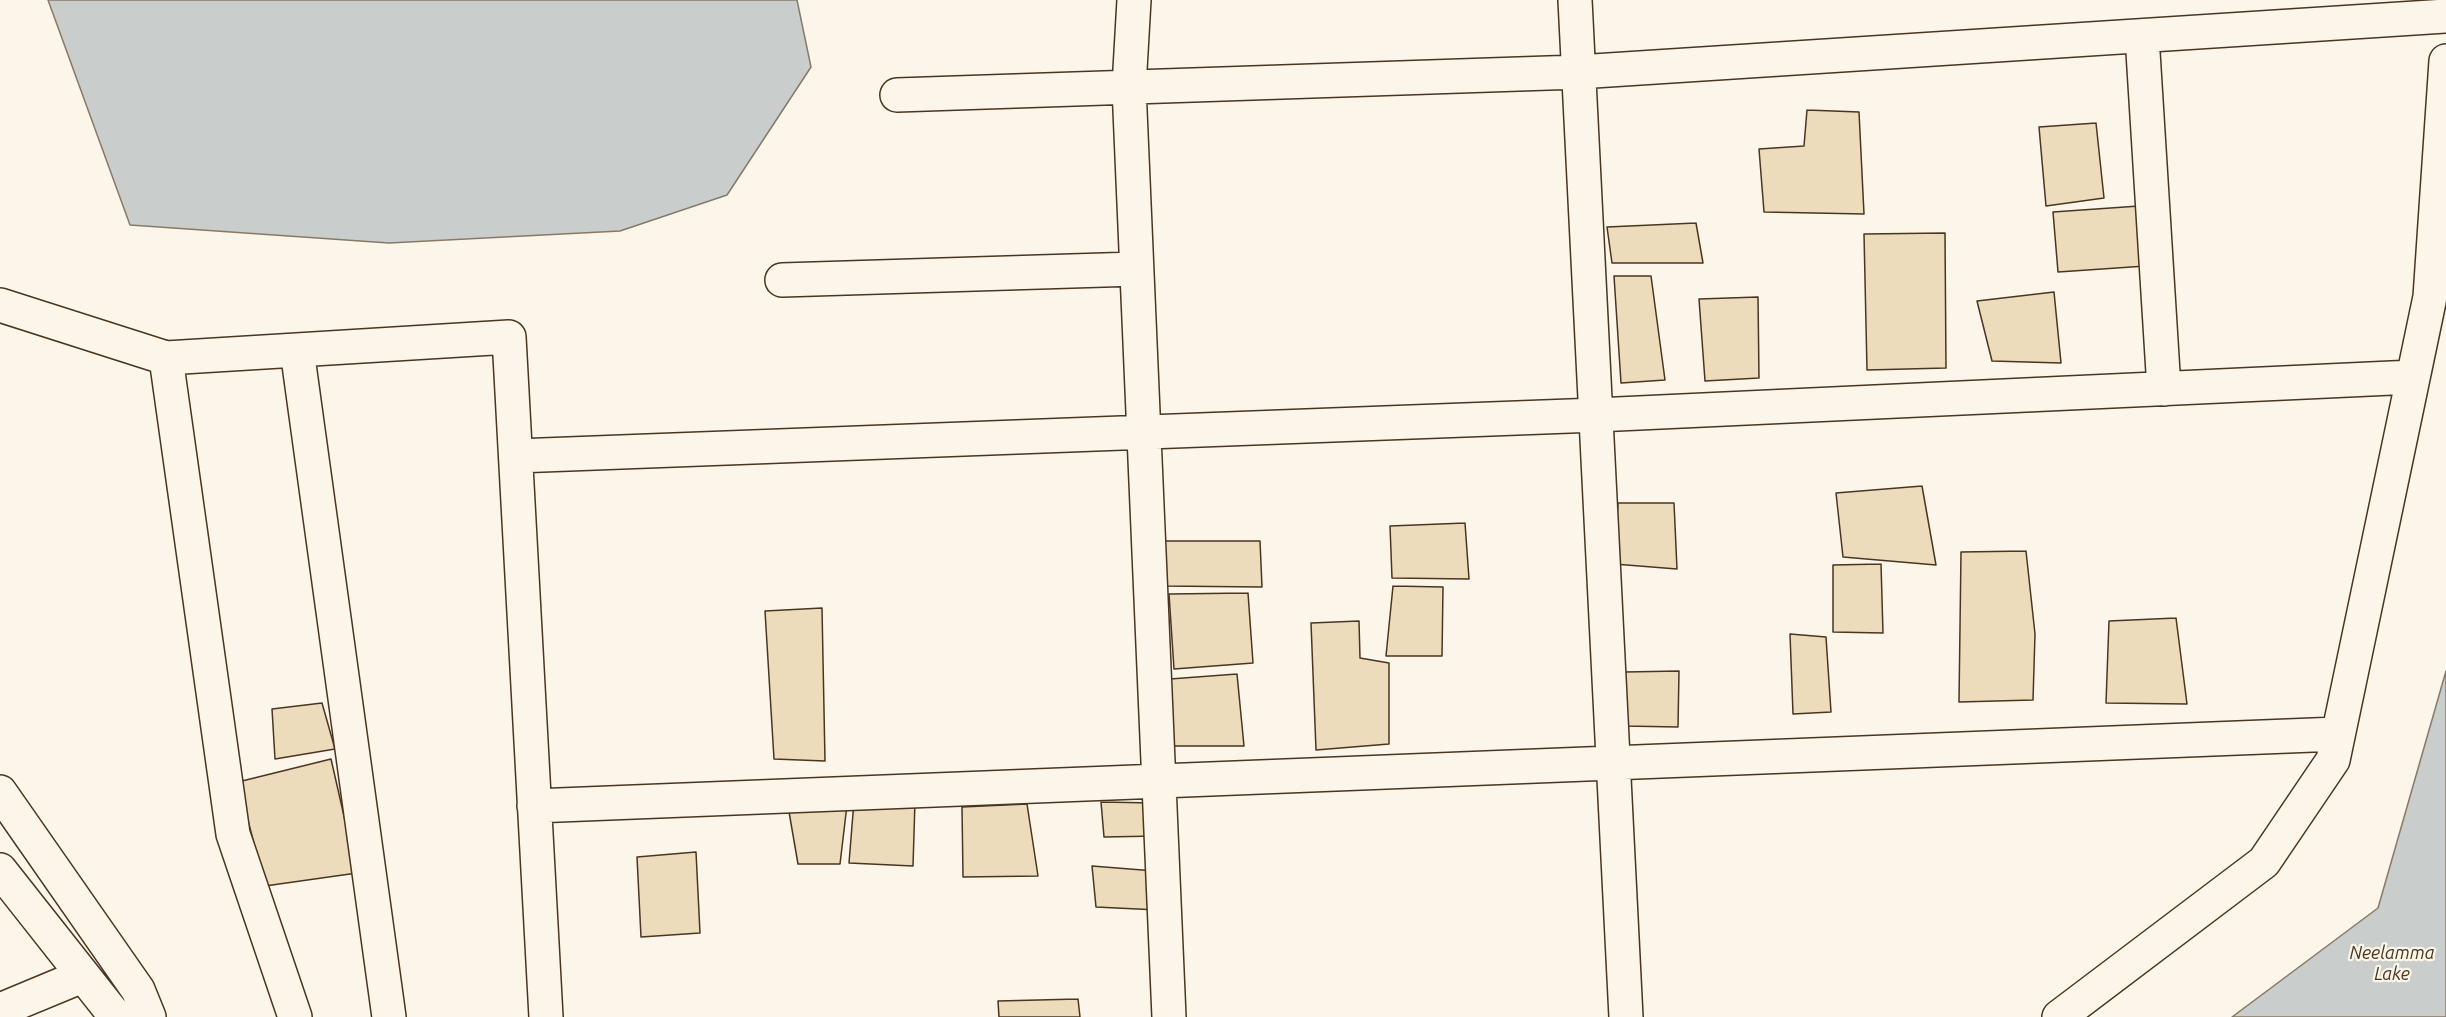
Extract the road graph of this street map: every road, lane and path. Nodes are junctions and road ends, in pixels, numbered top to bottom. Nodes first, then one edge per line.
1 (1134, 0) edge
2 (1575, 0) edge
3 (2446, 16) edge
4 (2142, 36) junction
5 (2446, 61) edge
6 (1578, 72) junction
7 (1129, 87) junction
8 (897, 95) dead end
9 (1136, 269) junction
10 (782, 280) dead end
11 (0, 305) edge
12 (297, 350) junction
13 (166, 358) junction
14 (2413, 377) junction
15 (2164, 389) junction
16 (1596, 415) junction
17 (1143, 432) junction
18 (516, 456) junction
19 (2338, 734) junction
20 (1613, 762) junction
21 (1160, 781) junction
22 (0, 792) edge
23 (534, 806) junction
24 (0, 870) edge
25 (82, 976) junction
26 (0, 1010) edge
27 (116, 1017) edge
28 (149, 1017) edge
29 (295, 1017) edge
30 (389, 1017) edge
31 (546, 1017) edge
32 (1169, 1017) edge
33 (1626, 1017) edge
34 (2059, 1017) edge

1 - 7 street
2 - 6 street
3 - 4 street
4 - 6 street
4 - 15 street
5 - 14 street
6 - 7 street
6 - 16 street
7 - 8 street
7 - 9 street
9 - 10 street
9 - 17 street
11 - 13 street
12 - 13 street
12 - 18 street
12 - 30 street
13 - 29 street
14 - 15 street
14 - 19 street
15 - 16 street
16 - 17 street
16 - 20 street
17 - 18 street
17 - 21 street
18 - 23 street
19 - 20 street
19 - 34 street
20 - 21 street
20 - 33 street
21 - 23 street
21 - 32 street
22 - 28 street
23 - 31 street
24 - 25 street
25 - 26 street
25 - 27 street

